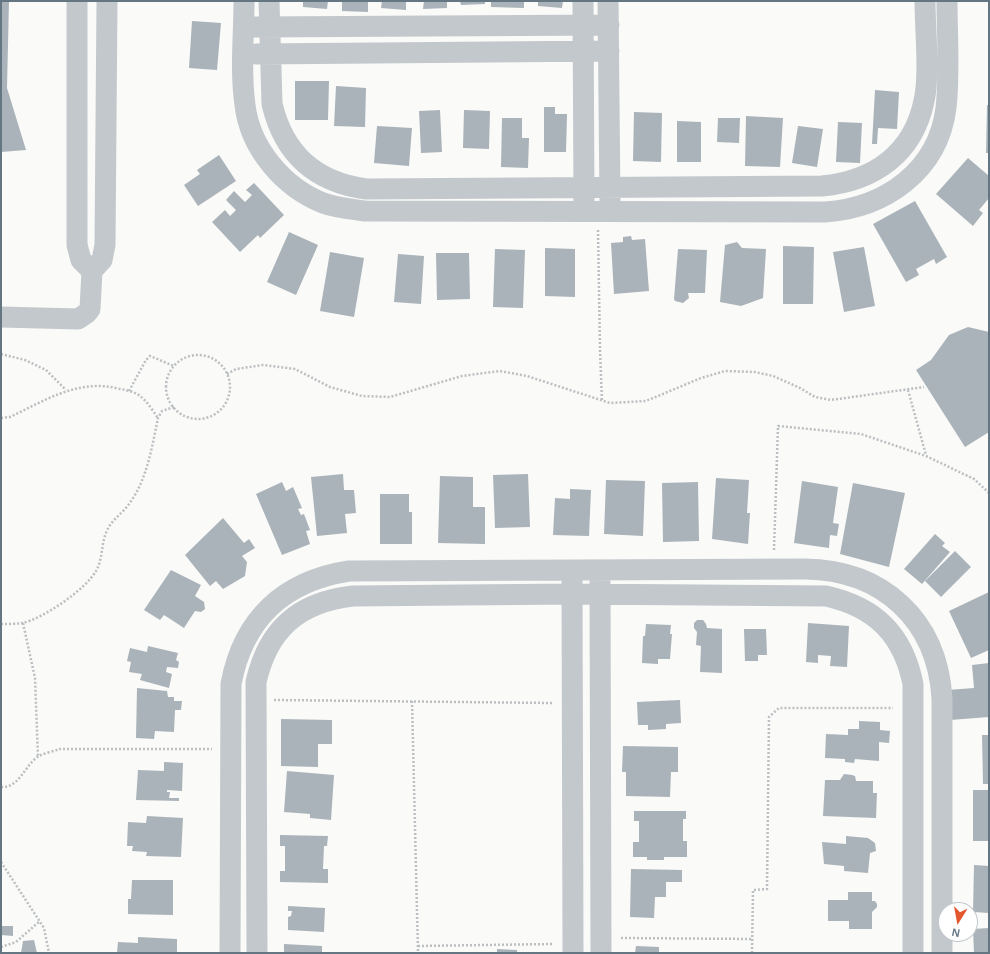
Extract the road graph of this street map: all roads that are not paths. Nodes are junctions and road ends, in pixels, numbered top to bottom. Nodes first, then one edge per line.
1 (77, 1) edge
2 (107, 1) edge
3 (244, 1) edge
4 (269, 1) edge
5 (583, 1) edge
6 (608, 1) edge
7 (925, 1) edge
8 (947, 1) edge
9 (609, 25) junction
10 (583, 26) junction
11 (244, 27) junction
12 (270, 27) junction
13 (609, 51) junction
14 (583, 52) junction
15 (244, 54) junction
16 (270, 54) junction
17 (610, 187) junction
18 (584, 188) junction
19 (597, 212) junction
20 (92, 271) junction
21 (1, 317) edge
22 (572, 570) junction
23 (600, 570) junction
24 (572, 594) junction
25 (600, 594) junction
26 (601, 946) edge
27 (573, 948) edge
28 (230, 953) edge
29 (257, 953) edge
30 (913, 953) edge
31 (942, 953) edge

1 - 20 street
2 - 20 street
3 - 11 street
4 - 12 street
5 - 10 street
6 - 9 street
7 - 17 street
8 - 19 street
9 - 10 street
9 - 13 street
10 - 12 street
10 - 14 street
11 - 12 street
11 - 15 street
12 - 16 street
13 - 14 street
13 - 17 street
14 - 16 street
14 - 18 street
15 - 16 street
15 - 19 street
16 - 18 street
17 - 18 street
17 - 19 street
18 - 19 street
20 - 21 street
22 - 23 street
22 - 24 street
22 - 28 street
23 - 25 street
23 - 31 street
24 - 25 street
24 - 27 street
24 - 29 street
25 - 26 street
25 - 30 street

